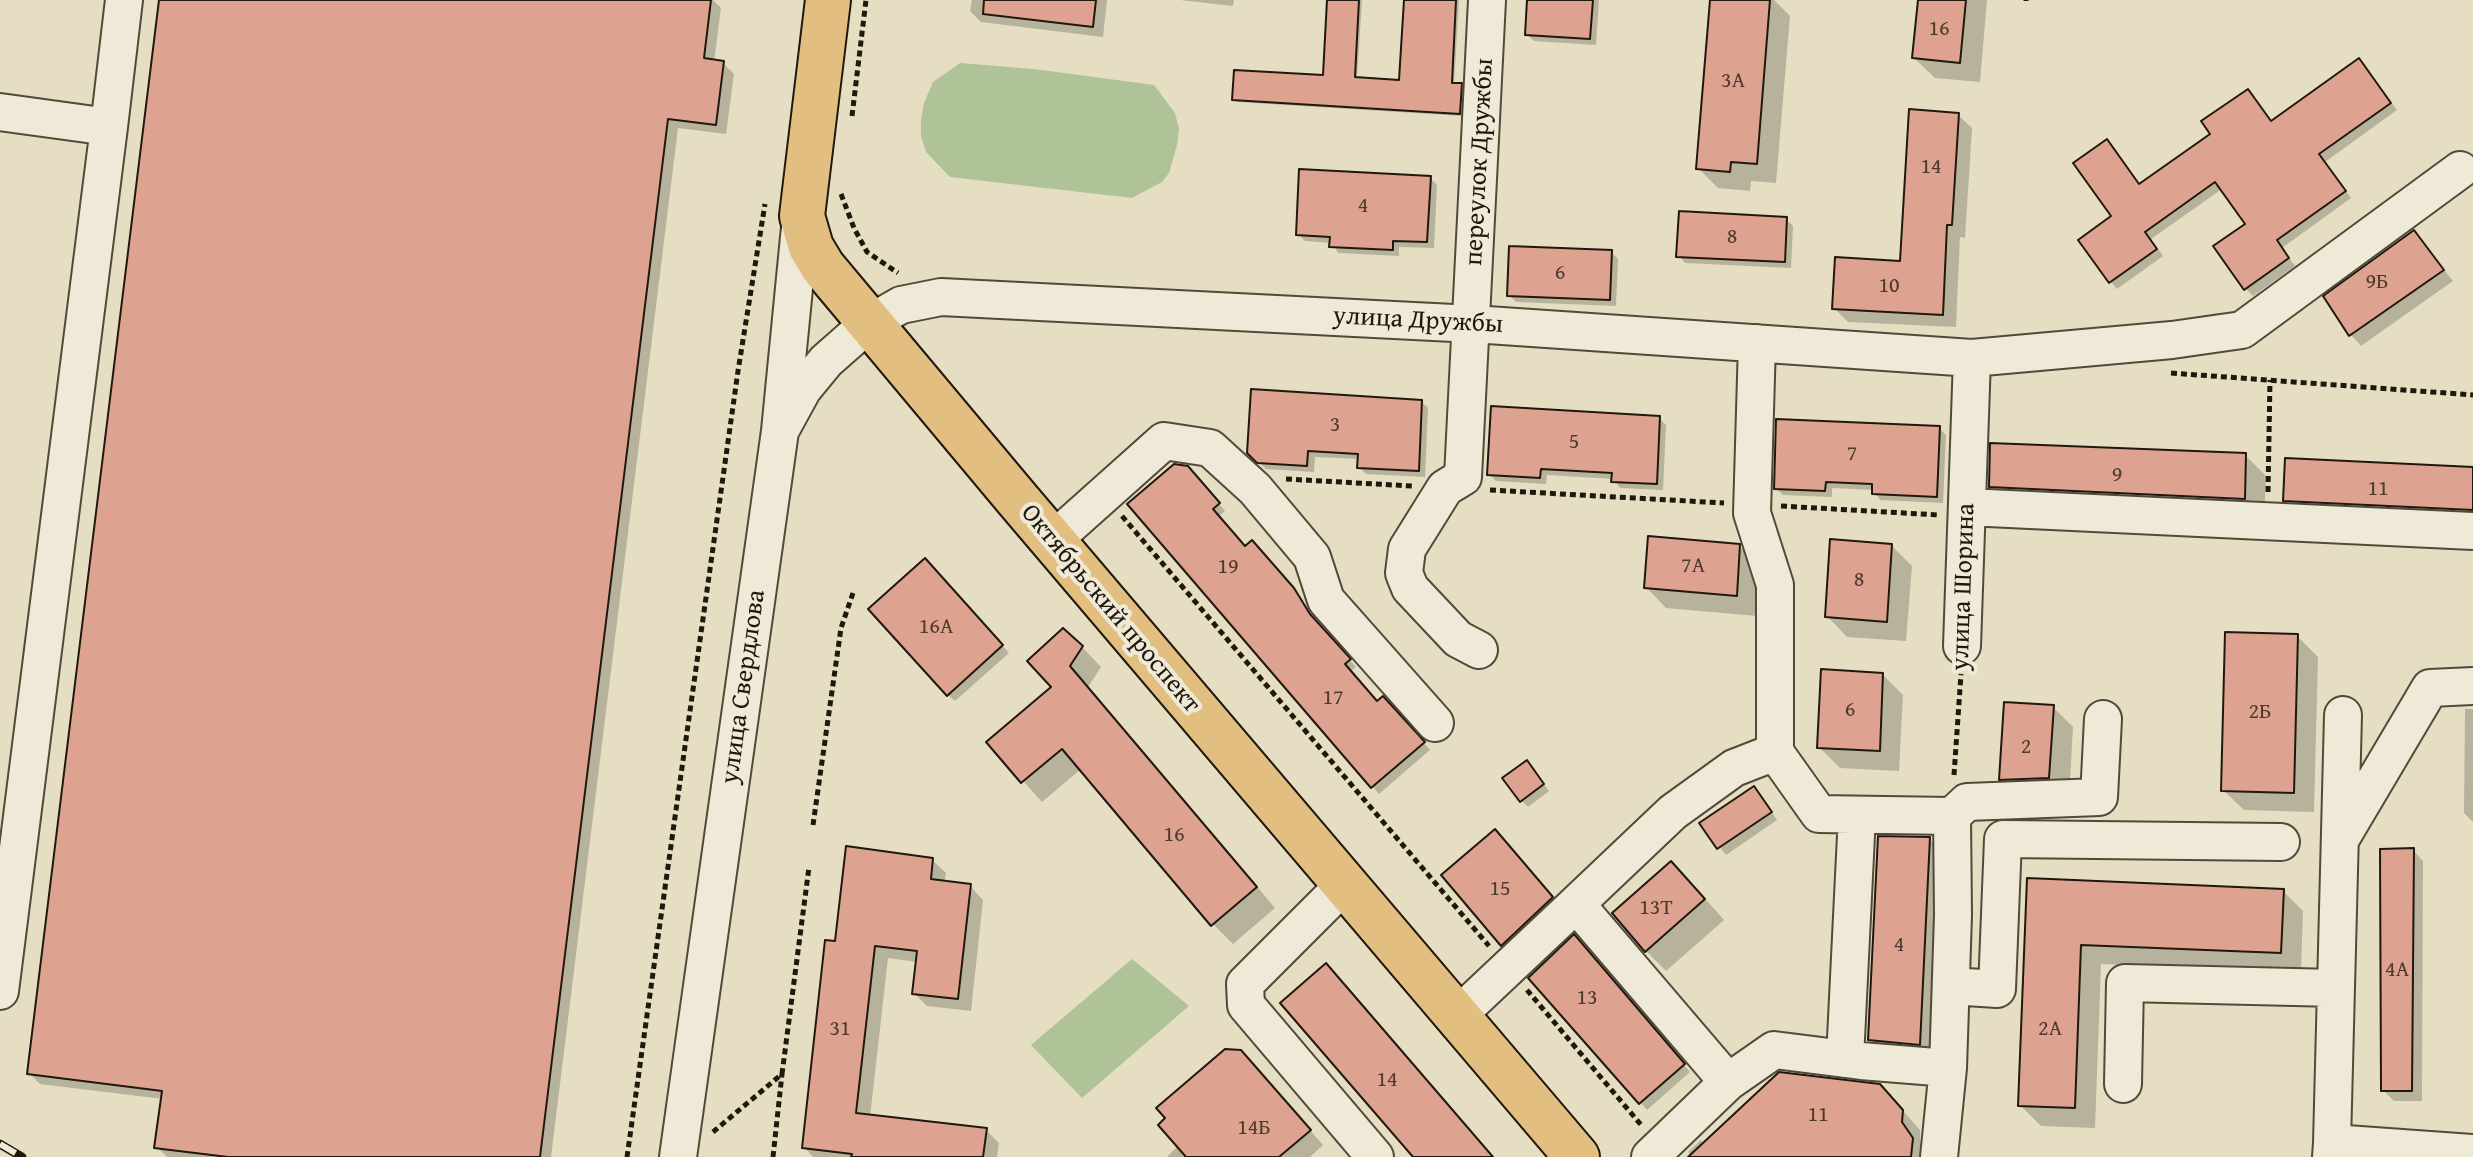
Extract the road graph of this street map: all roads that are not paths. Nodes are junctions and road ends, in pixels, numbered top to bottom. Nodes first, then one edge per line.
1 (124, 0) edge
2 (828, 0) edge
3 (1487, 0) edge
4 (0, 112) edge
5 (109, 127) junction
6 (2460, 170) dead end
7 (784, 206) junction
8 (868, 324) junction
9 (1473, 324) junction
10 (1757, 343) junction
11 (1972, 358) junction
12 (780, 431) junction
13 (1967, 512) junction
14 (2473, 531) edge
15 (1052, 541) junction
16 (1962, 646) road end
17 (1479, 650) dead end
18 (2473, 686) edge
19 (2343, 715) dead end
20 (2103, 719) dead end
21 (1435, 723) dead end
22 (1775, 752) junction
23 (1857, 815) junction
24 (1952, 816) junction
25 (2340, 841) junction
26 (2281, 842) dead end
27 (1345, 884) junction
28 (1576, 904) junction
29 (1951, 986) junction
30 (2336, 988) junction
31 (0, 991) edge
32 (1457, 1016) junction
33 (1845, 1059) junction
34 (1948, 1068) junction
35 (1728, 1082) junction
36 (2123, 1084) dead end
37 (2331, 1150) edge
38 (1655, 1152) edge
39 (2473, 1153) edge
40 (1572, 1155) edge
41 (678, 1157) edge
42 (1375, 1157) edge
43 (1939, 1157) edge

1 - 5 street
2 - 7 main road, Октябрьский проспект
3 - 9 street, переулок Дружбы
4 - 5 street
5 - 31 street
6 - 11 street, улица Дружбы
7 - 8 main road, Октябрьский проспект
7 - 12 street, улица Свердлова
8 - 9 street, улица Дружбы
8 - 12 street, улица Дружбы
8 - 15 main road, Октябрьский проспект
9 - 10 street, улица Дружбы
9 - 17 street, переулок Дружбы
10 - 11 street, улица Дружбы
10 - 22 street
11 - 13 street, улица Шорина
12 - 41 street, улица Свердлова
13 - 14 street
13 - 16 street, улица Шорина
15 - 21 street
15 - 27 main road, Октябрьский проспект
18 - 25 street
19 - 25 street
20 - 24 street
22 - 23 street
22 - 28 street
23 - 24 street
23 - 33 street
24 - 29 street
25 - 30 street
26 - 29 street
27 - 32 main road, Октябрьский проспект
27 - 42 street
28 - 32 street
28 - 35 street
29 - 34 street
30 - 36 street
30 - 37 street
32 - 40 main road, Октябрьский проспект
33 - 34 street
33 - 35 street
34 - 43 street
35 - 38 street
37 - 39 street

